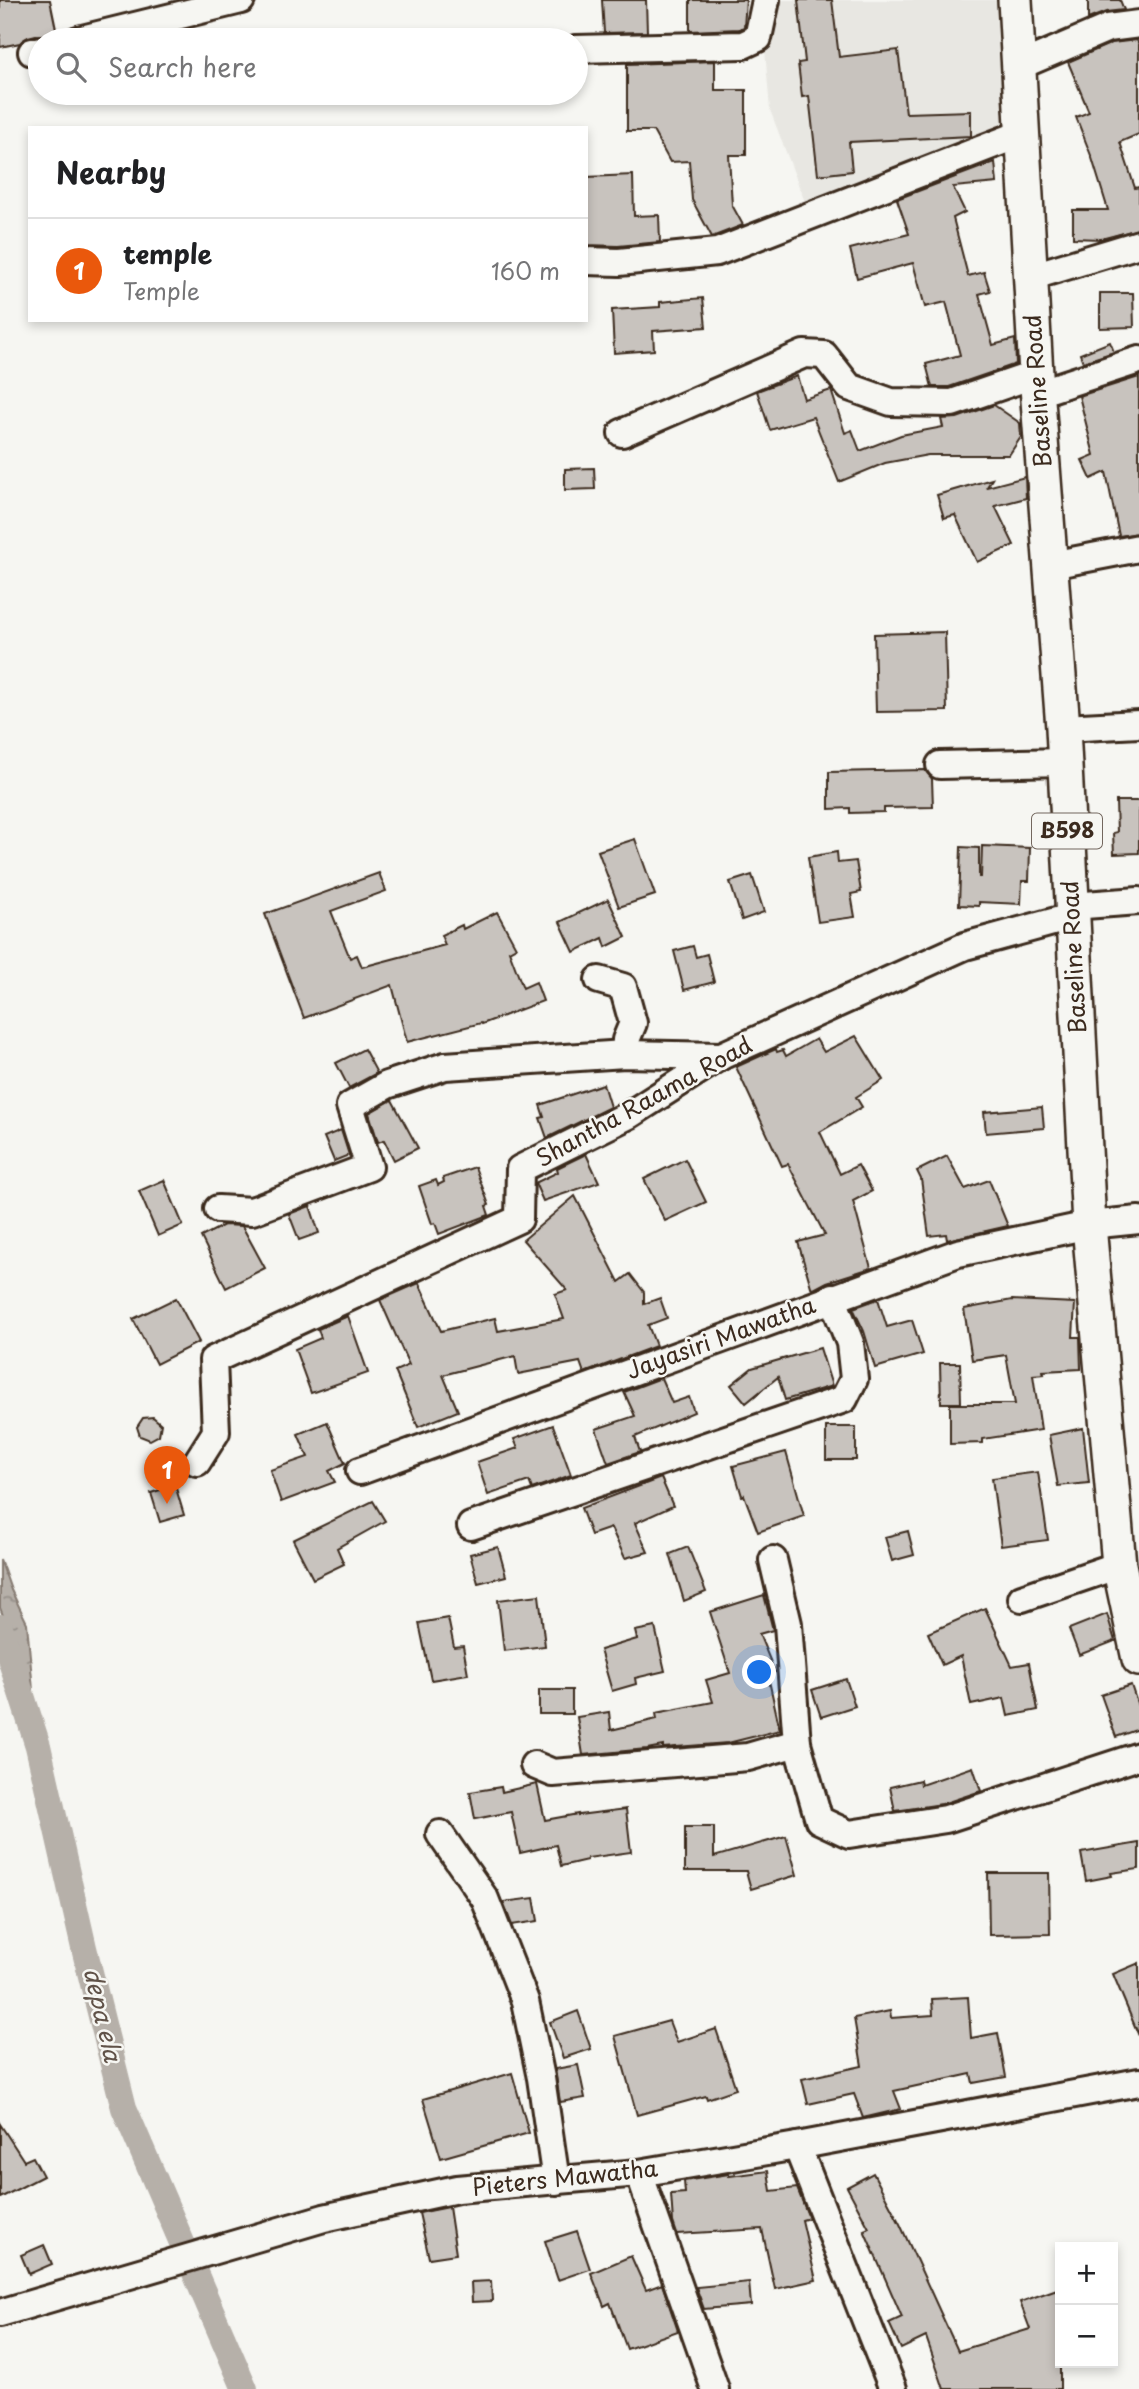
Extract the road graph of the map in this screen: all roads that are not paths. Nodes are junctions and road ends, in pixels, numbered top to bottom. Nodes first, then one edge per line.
1 (242, 0) edge
2 (766, 0) edge
3 (1014, 0) edge
4 (1139, 24) edge
5 (127, 28) edge
6 (588, 49) edge
7 (1019, 66) junction
8 (1023, 133) junction
9 (1139, 244) edge
10 (588, 261) edge
11 (1030, 277) junction
12 (1139, 360) edge
13 (1037, 384) junction
14 (622, 433) dead end
15 (1139, 548) edge
16 (1051, 565) junction
17 (1139, 724) edge
18 (1063, 728) junction
19 (1064, 762) junction
20 (940, 765) dead end
21 (1139, 901) edge
22 (1071, 912) junction
23 (599, 980) dead end
24 (625, 1054) junction
25 (721, 1056) junction
26 (218, 1209) dead end
27 (1139, 1220) edge
28 (1088, 1225) junction
29 (832, 1297) junction
30 (197, 1462) dead end
31 (360, 1471) dead end
32 (471, 1526) dead end
33 (773, 1560) dead end
34 (1119, 1565) junction
35 (1022, 1598) dead end
36 (1138, 1649) edge
37 (797, 1743) junction
38 (1139, 1756) edge
39 (534, 1766) dead end
40 (440, 1834) dead end
41 (1139, 2082) edge
42 (797, 2147) junction
43 (639, 2173) junction
44 (556, 2182) junction
45 (0, 2313) edge
46 (715, 2389) edge
47 (893, 2389) edge

1 - 5 street
2 - 6 street
3 - 7 main road, Baseline Road / B598
4 - 7 street
7 - 8 main road, Baseline Road / B598
8 - 10 street
8 - 11 main road, Baseline Road / B598
9 - 11 street
11 - 13 main road, Baseline Road / B598
12 - 13 street
13 - 14 street
13 - 16 main road, Baseline Road / B598
15 - 16 street
16 - 18 main road, Baseline Road / B598
17 - 18 street
18 - 19 main road, Baseline Road / B598
19 - 20 street
19 - 22 main road, Baseline Road / B598
21 - 22 street, Shantha Raama Road
22 - 25 street, Shantha Raama Road
22 - 28 main road, Baseline Road / B598
23 - 24 street
24 - 25 street
24 - 26 street
25 - 30 street, Shantha Raama Road
27 - 28 street, Jayasiri Mawatha
28 - 29 street, Jayasiri Mawatha
28 - 34 main road, Baseline Road / B598
29 - 31 street, Jayasiri Mawatha
29 - 32 street
33 - 37 street
34 - 35 street
34 - 36 main road, Baseline Road / B598
37 - 38 street
37 - 39 street
40 - 44 street
41 - 42 street, Pieters Mawatha
42 - 43 street, Pieters Mawatha
42 - 47 street
43 - 44 street, Pieters Mawatha
43 - 46 street
44 - 45 street, Pieters Mawatha

